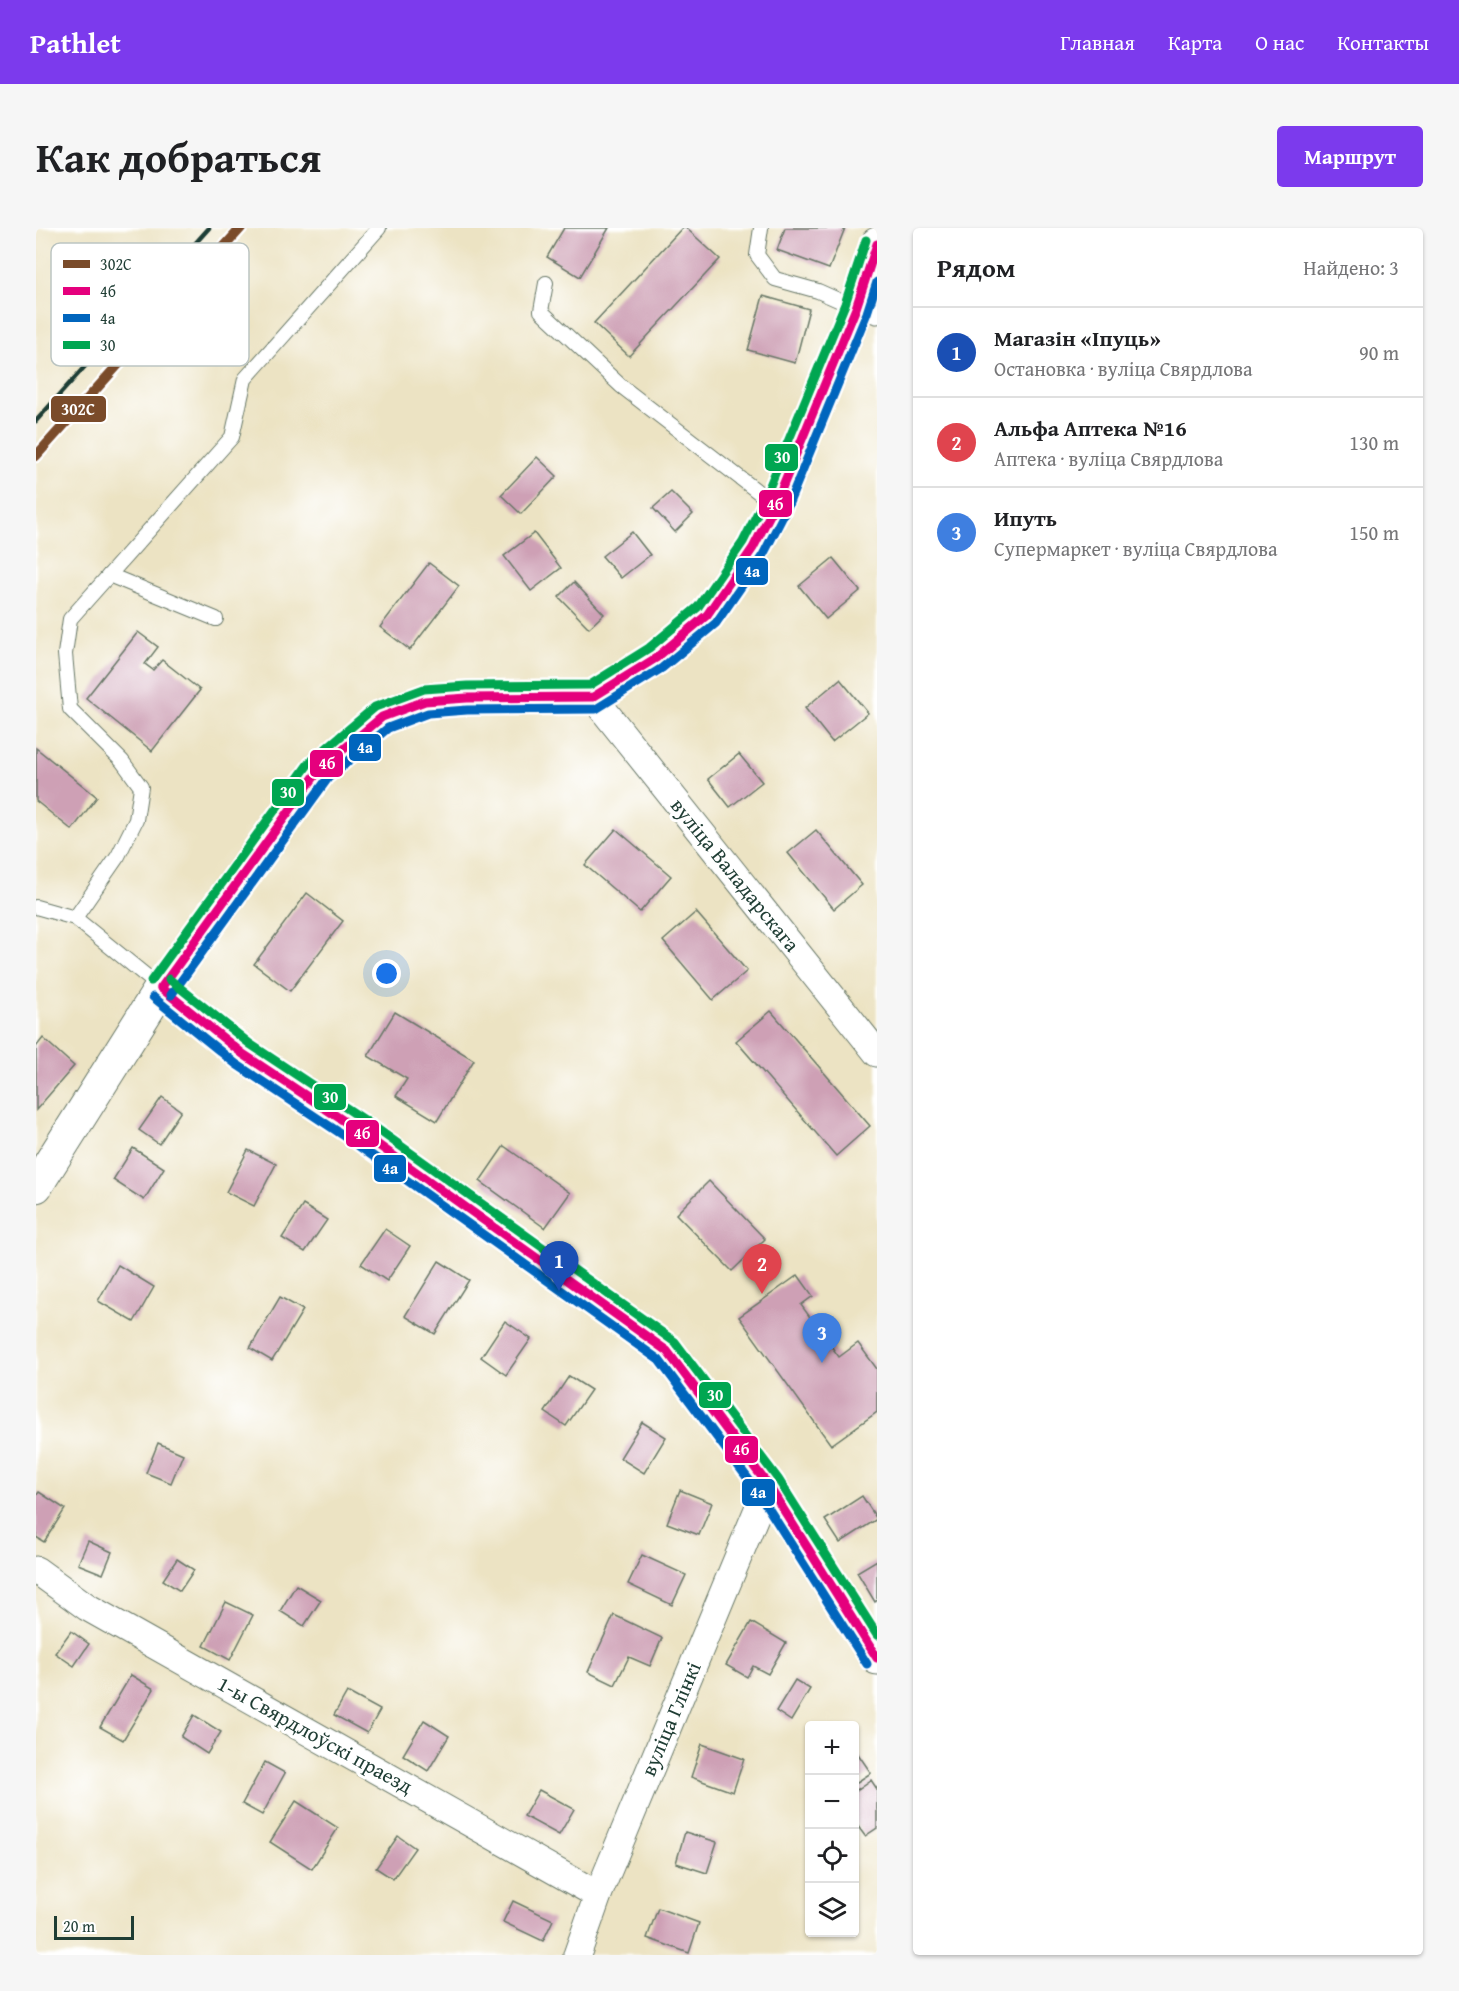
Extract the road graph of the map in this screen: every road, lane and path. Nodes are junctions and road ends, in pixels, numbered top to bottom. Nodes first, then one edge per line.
1 (379, 228) edge
2 (761, 228) edge
3 (877, 244) edge
4 (546, 283) dead end
5 (865, 302) edge
6 (775, 505) junction
7 (109, 575) junction
8 (216, 619) dead end
9 (593, 697) junction
10 (36, 907) edge
11 (75, 918) junction
12 (161, 988) junction
13 (877, 1053) edge
14 (36, 1186) edge
15 (768, 1485) junction
16 (36, 1570) edge
17 (877, 1658) edge
18 (598, 1895) junction
19 (577, 1955) edge

1 - 7 lane
2 - 5 lane
3 - 5 street
4 - 6 lane
5 - 6 street
6 - 9 street
7 - 8 lane
7 - 11 lane
9 - 12 street
9 - 13 street, вуліца Валадарскага
10 - 11 lane
11 - 12 lane
12 - 14 street
12 - 15 street
15 - 17 street
15 - 18 street, вуліца Глінкі
16 - 18 street, 1-ы Свярдлоўскі праезд
18 - 19 street, вуліца Глінкі

